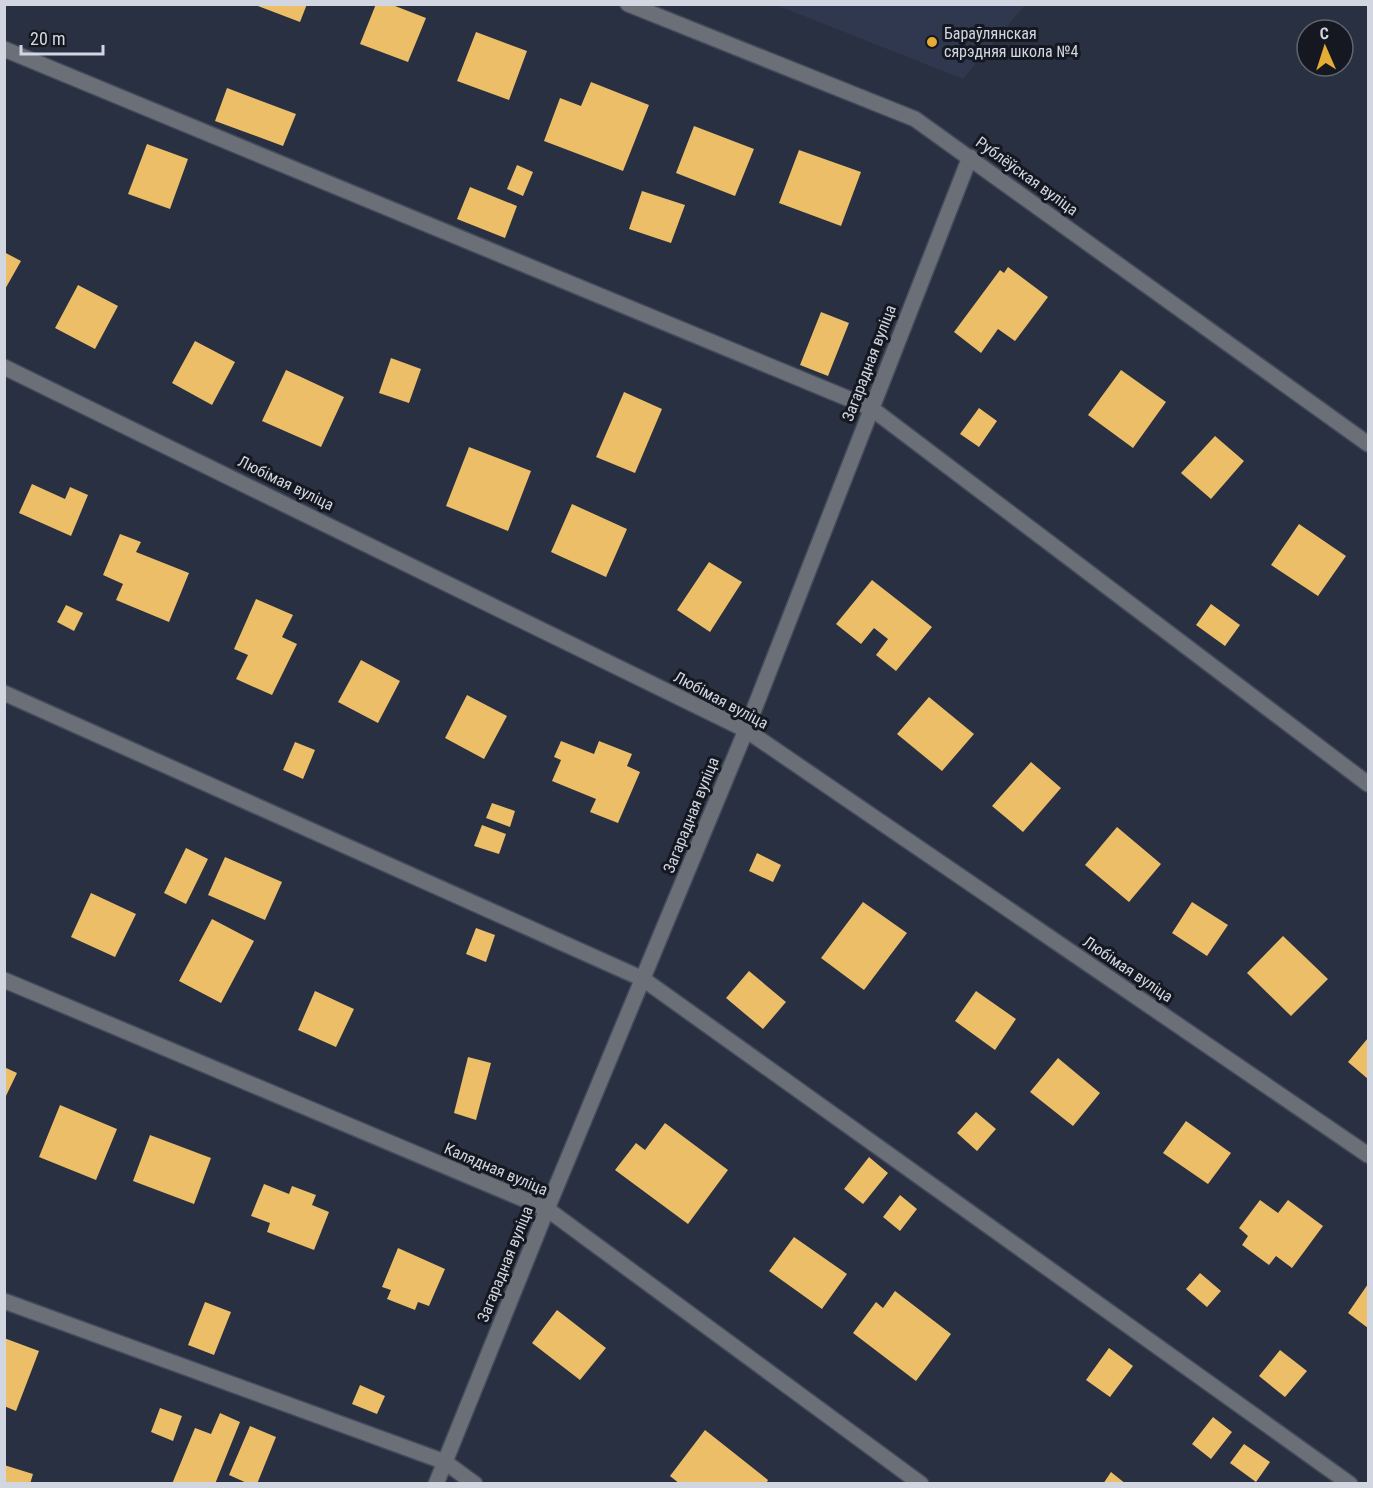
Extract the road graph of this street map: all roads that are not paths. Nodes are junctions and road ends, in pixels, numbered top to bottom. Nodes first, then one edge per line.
1 (628, 4) edge
2 (4, 49) edge
3 (970, 157) junction
4 (4, 367) edge
5 (871, 408) junction
6 (1368, 444) edge
7 (4, 693) edge
8 (746, 730) junction
9 (1368, 784) edge
10 (644, 979) junction
11 (4, 980) edge
12 (1368, 1155) edge
13 (547, 1209) junction
14 (4, 1300) edge
15 (445, 1461) junction
16 (436, 1484) edge
17 (475, 1484) edge
18 (921, 1484) edge
19 (1350, 1484) edge

1 - 3 street, Рублёўская вуліца
2 - 5 street
3 - 5 street, Загарадная вуліца
3 - 6 street, Рублёўская вуліца
4 - 8 street, Любімая вуліца
5 - 8 street, Загарадная вуліца
5 - 9 street
7 - 10 street
8 - 10 street, Загарадная вуліца
8 - 12 street, Любімая вуліца
10 - 13 street, Загарадная вуліца
10 - 19 street
11 - 13 street, Калядная вуліца
13 - 15 street, Загарадная вуліца
13 - 18 street, Калядная вуліца
14 - 15 street
15 - 16 street, Загарадная вуліца
15 - 17 street

